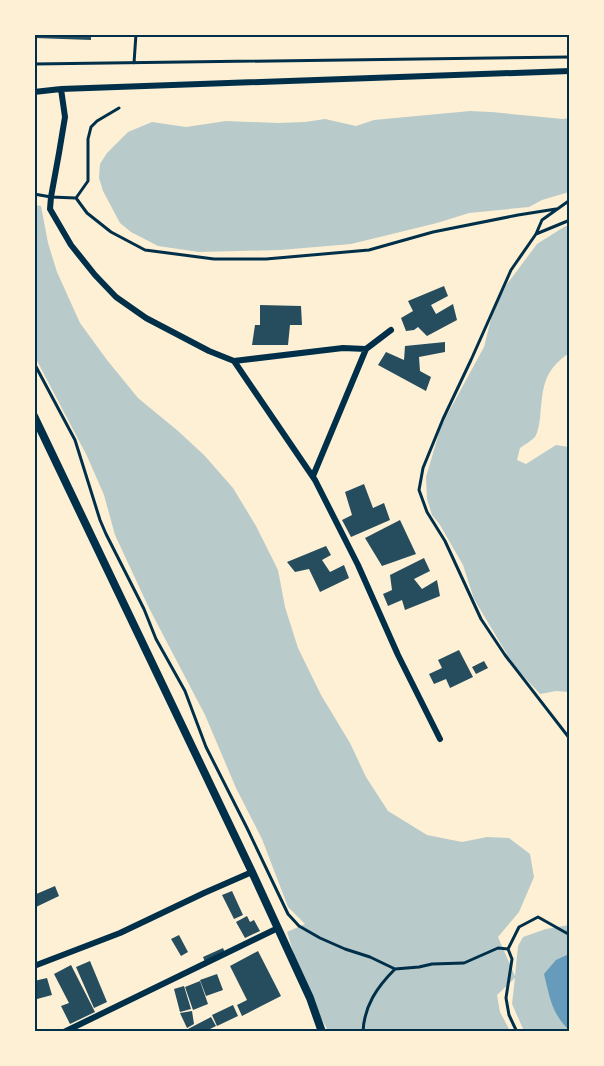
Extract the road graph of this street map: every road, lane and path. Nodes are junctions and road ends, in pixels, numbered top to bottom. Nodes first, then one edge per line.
1 (136, 34) edge
2 (570, 57) edge
3 (134, 63) junction
4 (34, 64) edge
5 (570, 71) edge
6 (60, 89) junction
7 (34, 92) edge
8 (119, 108) dead end
9 (34, 194) edge
10 (51, 197) junction
11 (76, 198) junction
12 (570, 200) edge
13 (558, 208) junction
14 (570, 220) edge
15 (536, 234) junction
16 (391, 330) dead end
17 (366, 349) junction
18 (234, 361) junction
19 (34, 363) edge
20 (34, 416) edge
21 (313, 476) junction
22 (440, 739) dead end
23 (570, 739) edge
24 (252, 872) junction
25 (279, 928) junction
26 (570, 935) edge
27 (508, 949) junction
28 (34, 966) edge
29 (395, 969) junction
30 (64, 1032) edge
31 (322, 1032) edge
32 (363, 1032) edge
33 (517, 1032) edge

1 - 3 lane
2 - 3 lane
3 - 4 lane
5 - 6 street
6 - 7 street
6 - 10 street
8 - 11 lane
9 - 10 lane
10 - 11 lane
10 - 18 street
11 - 13 lane
12 - 13 lane
13 - 15 lane
14 - 15 lane
15 - 23 lane
16 - 17 street
17 - 18 street
17 - 21 street
18 - 21 street
19 - 29 lane
20 - 24 street
21 - 22 street
24 - 25 street
24 - 28 street
25 - 30 street
25 - 31 street
26 - 27 lane
27 - 29 lane
27 - 33 lane
29 - 32 lane

